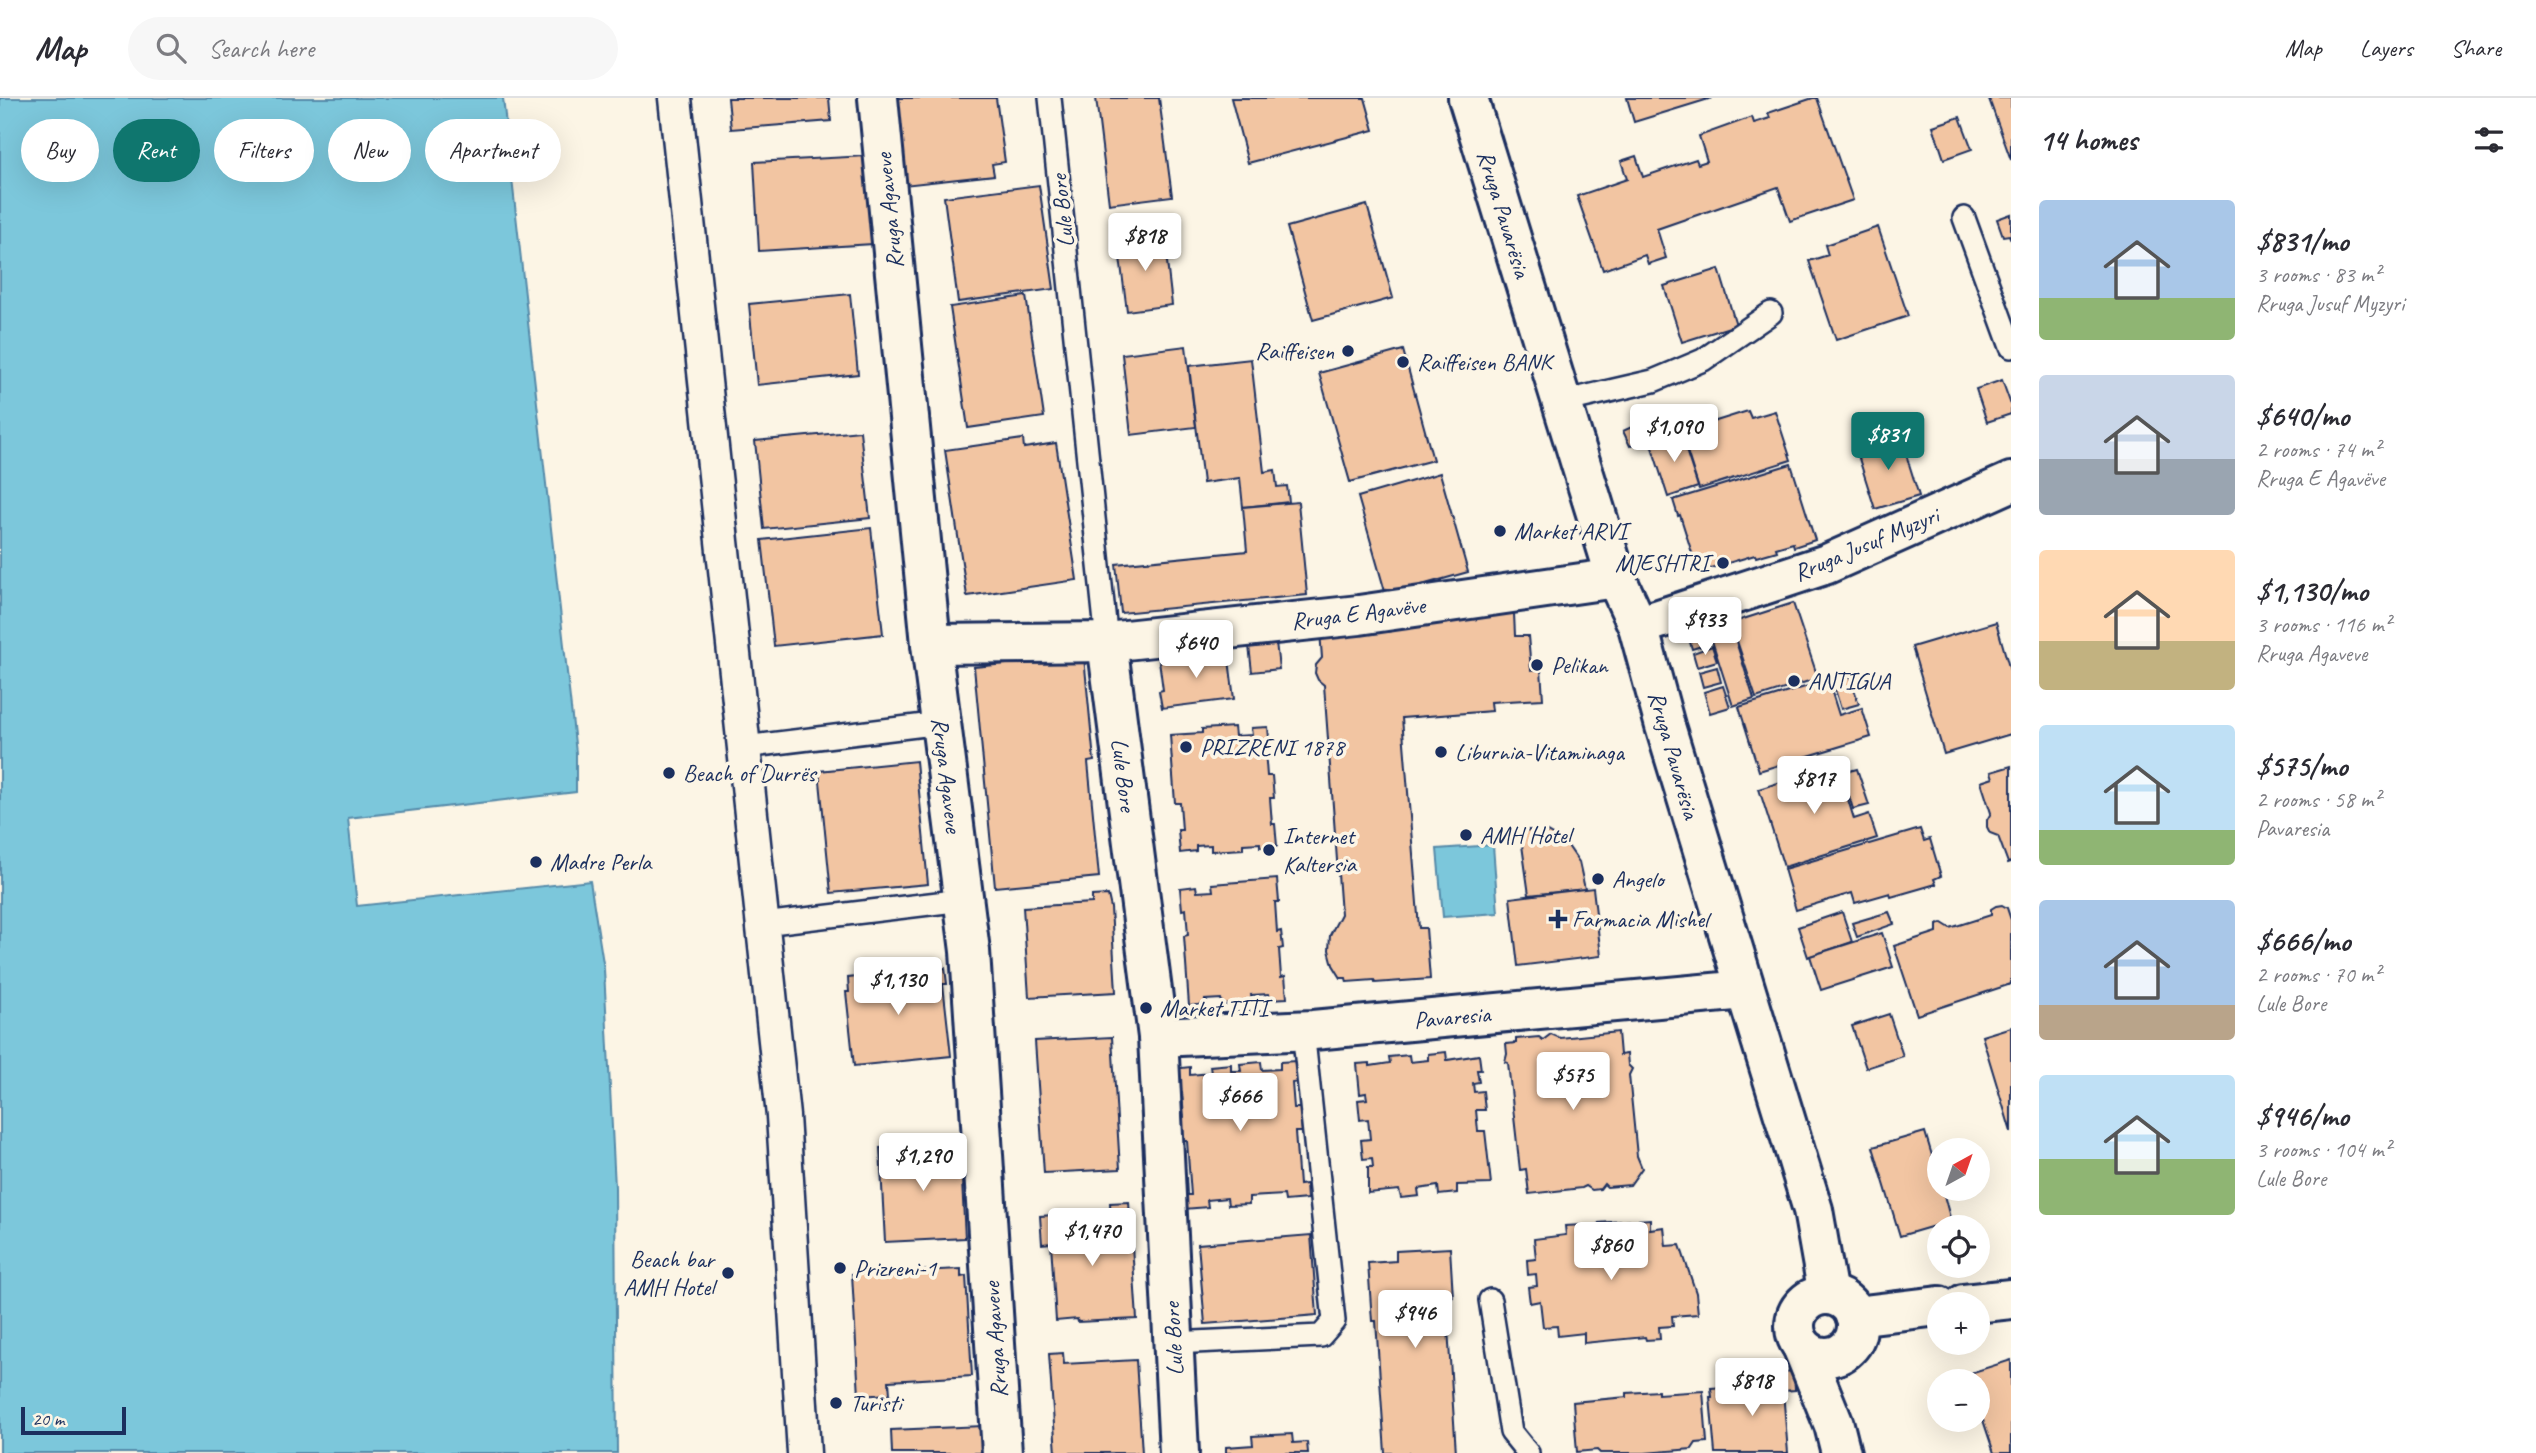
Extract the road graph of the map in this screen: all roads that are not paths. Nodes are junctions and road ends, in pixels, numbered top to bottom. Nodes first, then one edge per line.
1 (675, 98) edge
2 (878, 98) edge
3 (1050, 98) edge
4 (1468, 98) edge
5 (1964, 218) dead end
6 (1771, 313) dead end
7 (2011, 347) edge
8 (1562, 402) junction
9 (2011, 482) edge
10 (1616, 578) junction
11 (1638, 626) junction
12 (1107, 642) junction
13 (931, 644) junction
14 (941, 723) junction
15 (744, 747) junction
16 (963, 900) junction
17 (763, 924) junction
18 (1745, 990) junction
19 (1303, 1030) junction
20 (1158, 1037) junction
21 (2011, 1298) edge
22 (1490, 1300) dead end
23 (1990, 1301) edge
24 (1927, 1309) edge
25 (1844, 1320) junction
26 (1173, 1343) junction
27 (1802, 1346) junction
28 (1838, 1439) edge
29 (804, 1453) edge
30 (1002, 1453) edge
31 (1179, 1453) edge
32 (1528, 1453) edge

1 - 15 street
2 - 13 street, Rruga Agaveve
3 - 12 lane, Lule Bore
4 - 8 street, Rruga Pavarësia
5 - 7 lane
6 - 8 lane
8 - 10 street, Rruga Pavarësia
9 - 11 street, Rruga Jusuf Myzyri
10 - 11 street, Rruga Pavarësia
10 - 12 street, Rruga E Agavëve
11 - 18 street, Rruga Pavarësia
12 - 13 street, Rruga E Agavëve
12 - 20 street, Lule Bore
13 - 14 street, Rruga Agaveve
14 - 15 lane
14 - 16 street, Rruga Agaveve
15 - 17 street
16 - 17 lane
16 - 30 street, Rruga Agaveve
17 - 29 street
18 - 19 street, Pavaresia
18 - 25 street, Rruga Pavarësia
19 - 20 street, Pavaresia
19 - 26 lane
20 - 26 street, Lule Bore
21 - 23 street
22 - 32 lane
24 - 25 street
25 - 27 street
25 - 27 street
25 - 28 street, Rruga Pavarësia
26 - 31 street, Lule Bore
27 - 28 street, Rruga Pavarësia

